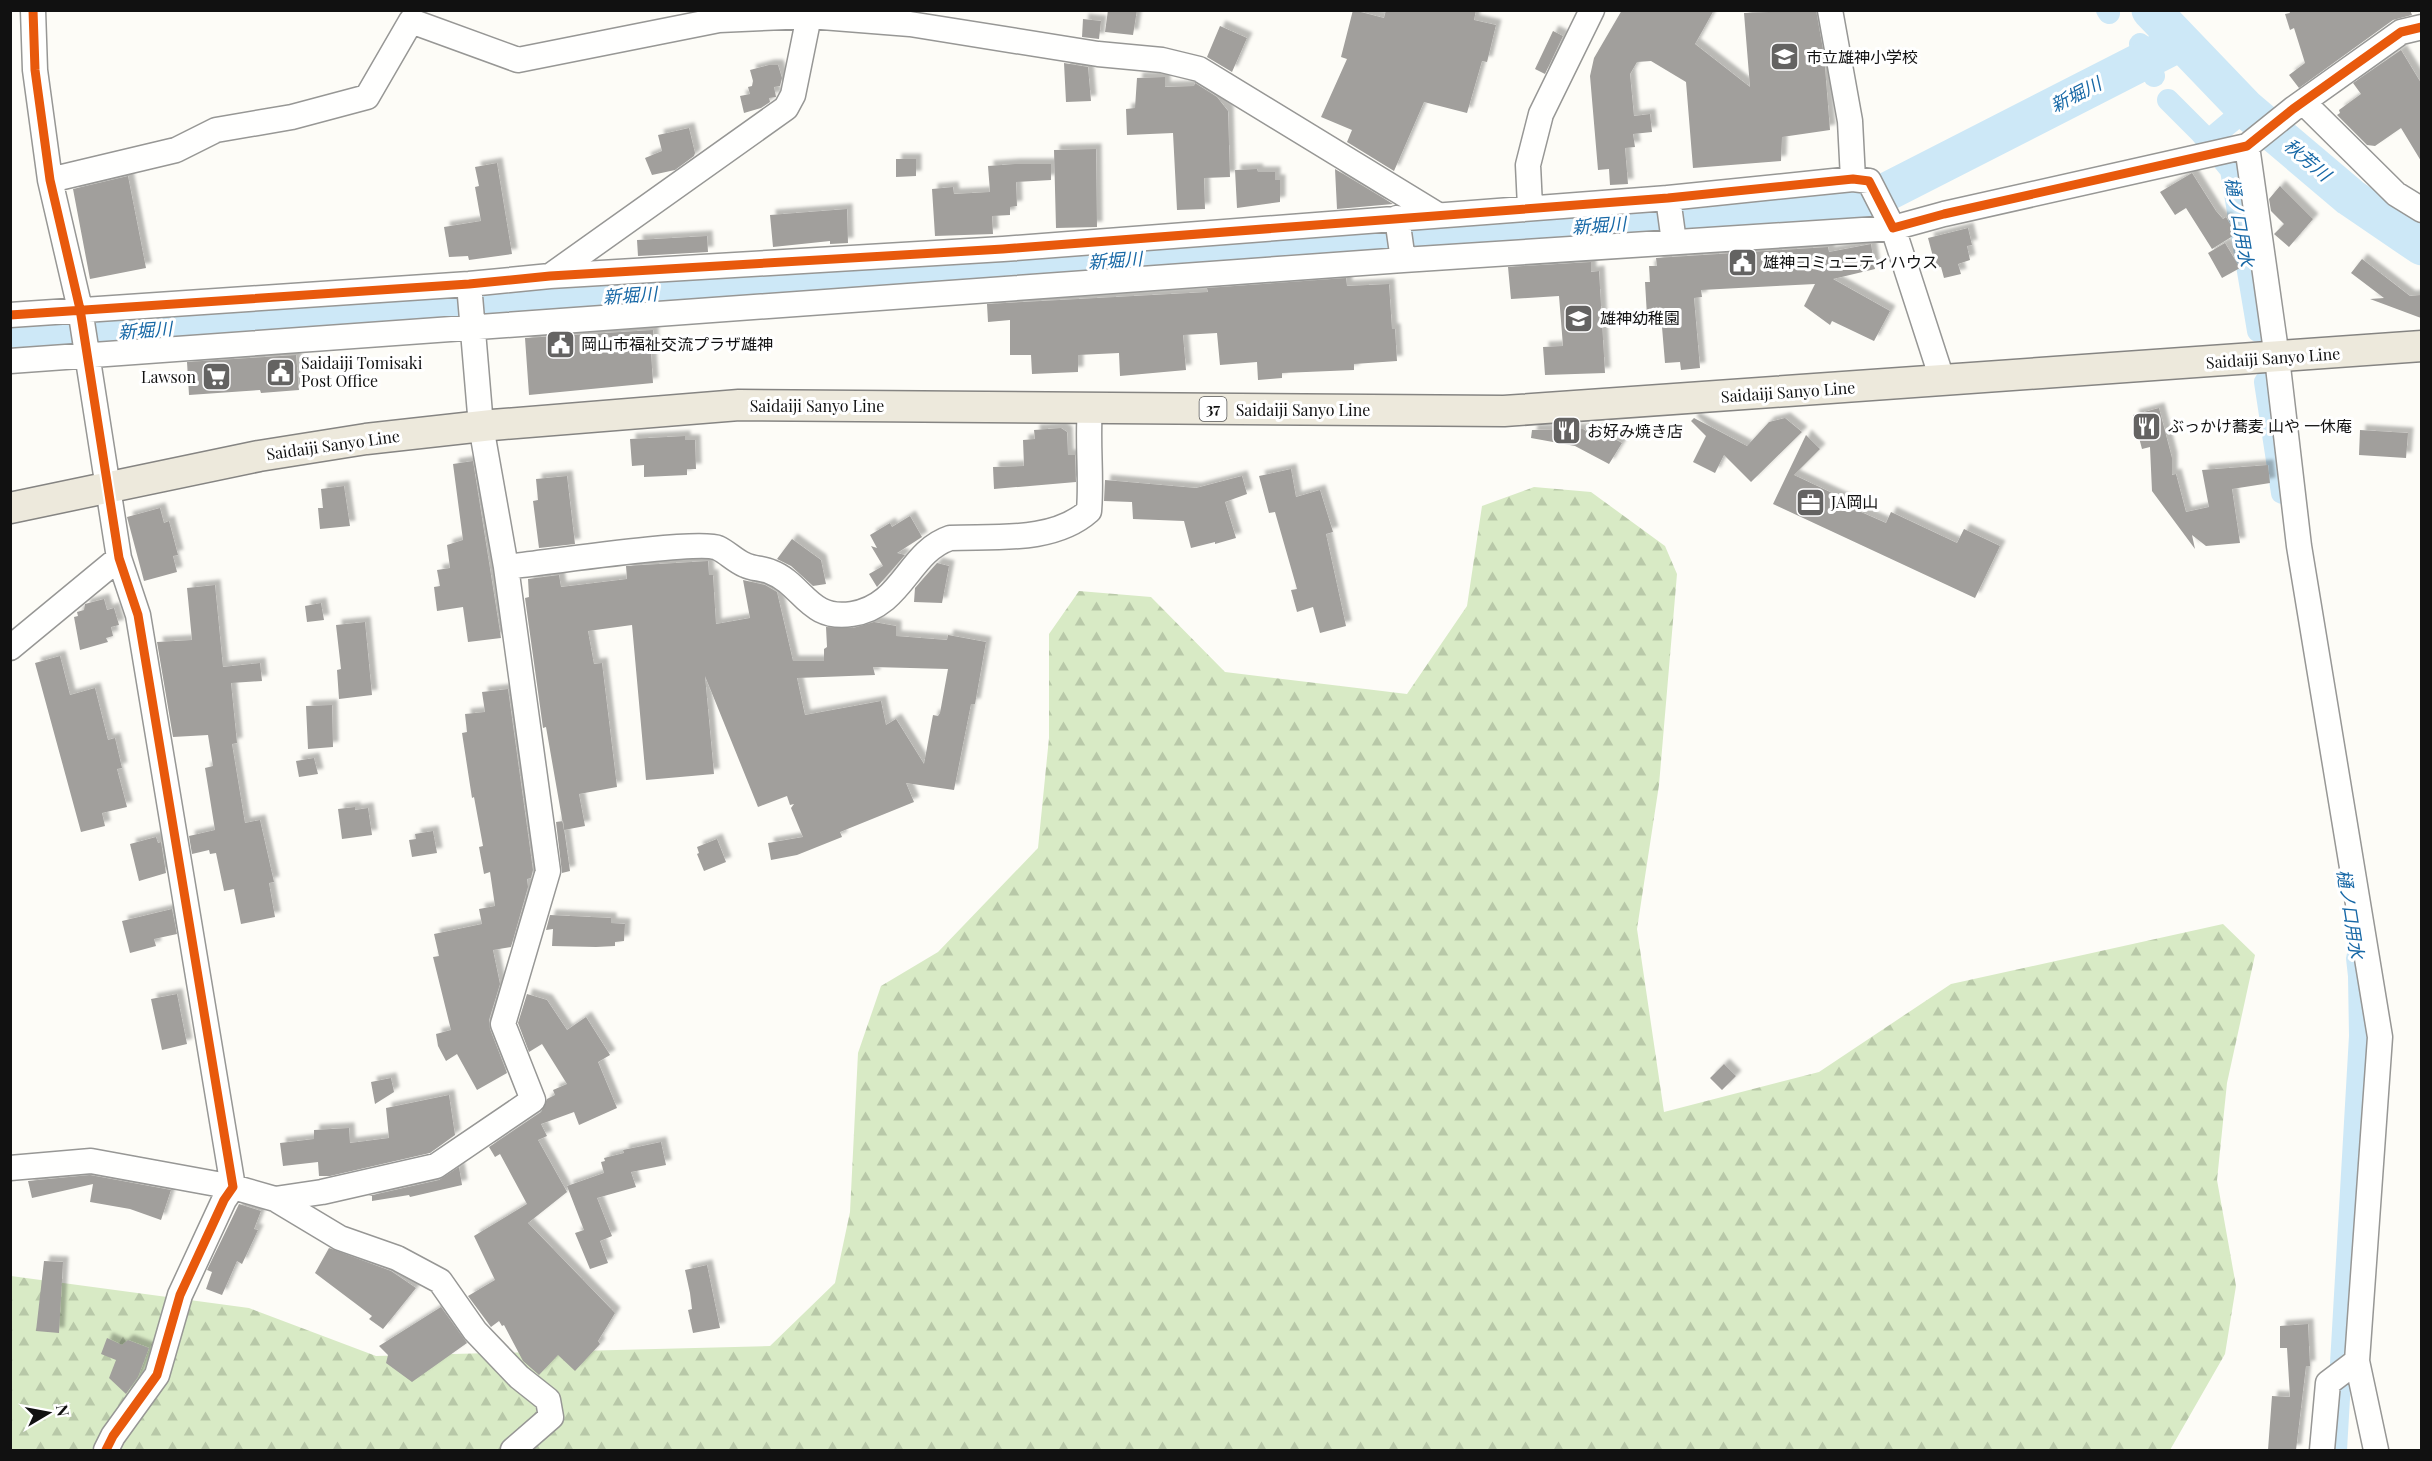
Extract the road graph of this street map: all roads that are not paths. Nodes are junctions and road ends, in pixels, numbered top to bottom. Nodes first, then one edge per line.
1 (33, 10) edge
2 (1592, 10) edge
3 (1830, 10) edge
4 (718, 15) edge
5 (809, 16) junction
6 (2421, 27) edge
7 (2298, 106) junction
8 (2250, 143) junction
9 (50, 180) junction
10 (1861, 180) junction
11 (1669, 202) junction
12 (1530, 207) junction
13 (2421, 210) edge
14 (1438, 215) junction
15 (1398, 223) junction
16 (1892, 224) junction
17 (1673, 237) junction
18 (1004, 254) junction
19 (1403, 255) junction
20 (550, 276) junction
21 (1008, 286) junction
22 (468, 288) junction
23 (81, 314) junction
24 (10, 315) edge
25 (471, 325) junction
26 (2421, 346) edge
27 (85, 352) junction
28 (2277, 358) junction
29 (10, 361) edge
30 (1942, 379) junction
31 (1089, 408) junction
32 (481, 426) junction
33 (106, 486) junction
34 (10, 508) edge
35 (119, 558) junction
36 (506, 567) junction
37 (10, 648) edge
38 (10, 1168) edge
39 (233, 1187) junction
40 (275, 1199) junction
41 (2357, 1361) junction
42 (106, 1450) edge
43 (513, 1450) edge
44 (2322, 1450) edge
45 (2376, 1450) edge

1 - 9 street
2 - 12 street
3 - 10 street
4 - 5 street
4 - 9 street
5 - 14 street
5 - 20 street
6 - 7 street
7 - 8 street
7 - 13 street
8 - 16 street
8 - 28 street
9 - 23 street
10 - 11 street
10 - 16 street
11 - 12 street
11 - 17 street
12 - 14 street
14 - 15 street
15 - 18 street
15 - 19 street
16 - 17 street
16 - 30 street
17 - 19 street
18 - 20 street
18 - 21 street
19 - 21 street
20 - 22 street
21 - 25 street
22 - 23 street
22 - 25 street
23 - 24 street
23 - 27 street
25 - 27 street
25 - 32 street
26 - 28 main road, Saidaiji Sanyo Line / 37
27 - 29 street
27 - 33 street
28 - 30 main road, Saidaiji Sanyo Line / 37
28 - 41 street
30 - 31 main road, Saidaiji Sanyo Line / 37
31 - 32 main road, Saidaiji Sanyo Line / 37
31 - 36 street
32 - 33 main road, Saidaiji Sanyo Line / 37
32 - 36 street
33 - 34 main road, Saidaiji Sanyo Line / 37
33 - 35 street
35 - 37 street
35 - 39 street
36 - 40 street
38 - 39 street
39 - 40 street
39 - 42 street
40 - 43 street
41 - 44 street
41 - 45 street

